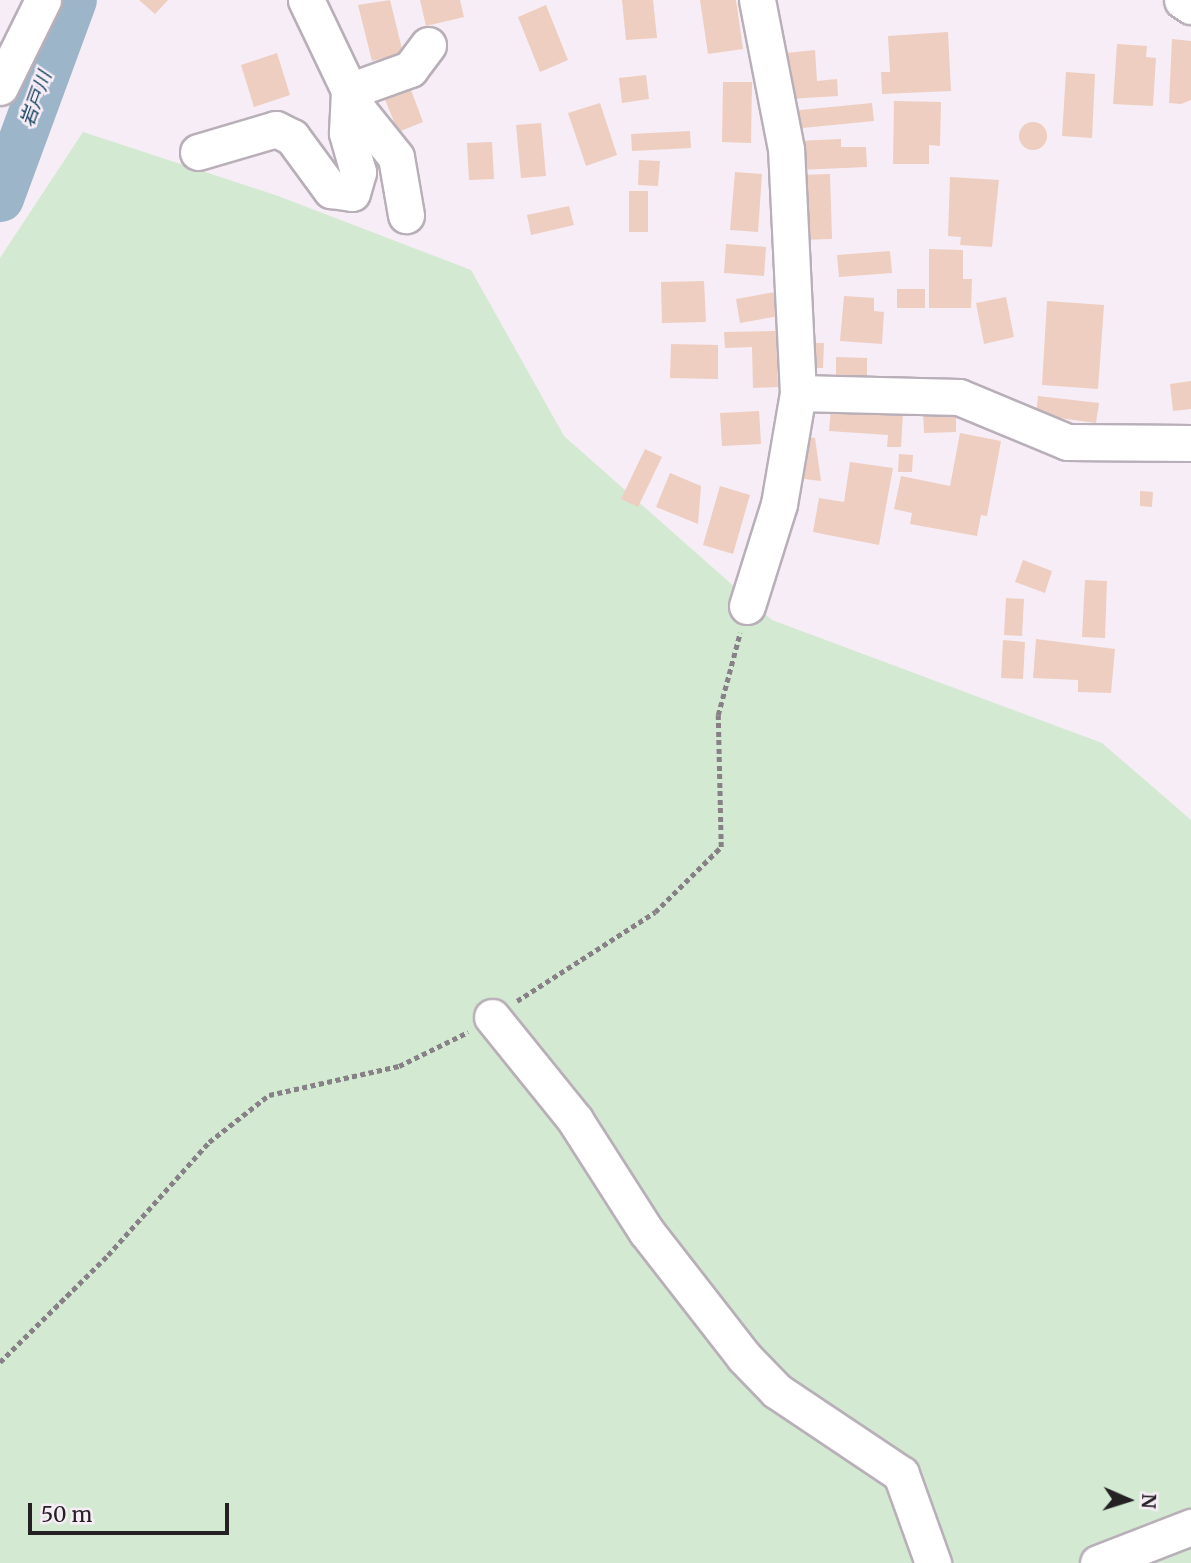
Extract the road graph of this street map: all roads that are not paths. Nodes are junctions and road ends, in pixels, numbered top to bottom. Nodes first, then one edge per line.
1 (43, 0) edge
2 (306, 0) edge
3 (757, 0) edge
4 (1182, 0) edge
5 (1191, 6) edge
6 (428, 45) dead end
7 (0, 87) edge
8 (349, 91) junction
9 (198, 152) dead end
10 (406, 215) dead end
11 (798, 393) junction
12 (1191, 443) edge
13 (747, 606) road end
14 (492, 1017) road end
15 (1191, 1527) edge
16 (933, 1563) edge
17 (1098, 1563) edge

1 - 7 street
2 - 8 street
3 - 11 street
4 - 5 street
6 - 8 street
8 - 9 street
8 - 10 street
11 - 12 street
11 - 13 street
14 - 16 street
15 - 17 street

